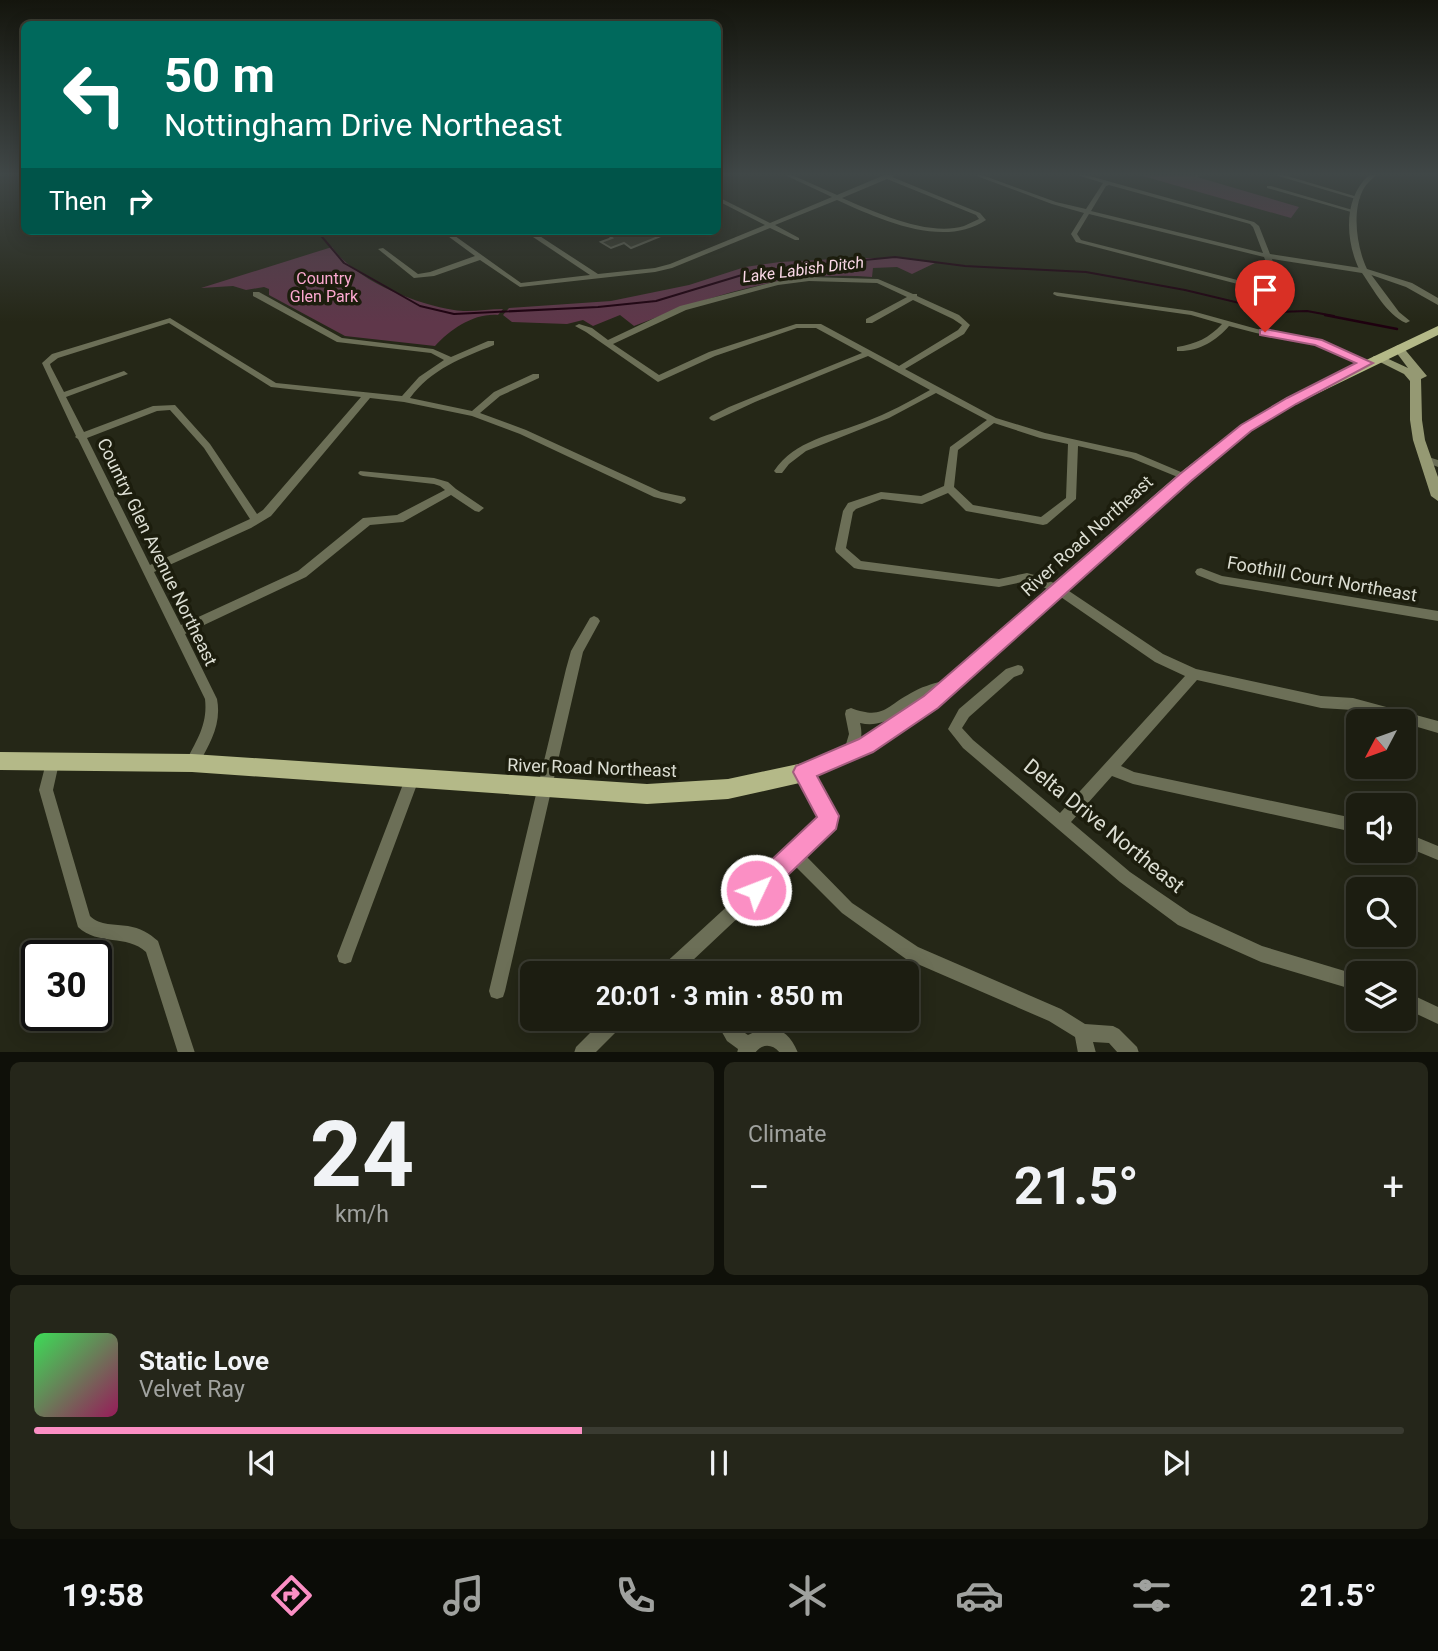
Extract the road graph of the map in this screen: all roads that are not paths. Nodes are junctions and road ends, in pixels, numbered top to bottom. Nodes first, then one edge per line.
1 (767, 224) edge
2 (775, 224) edge
3 (903, 224) edge
4 (973, 224) edge
5 (1080, 224) edge
6 (1137, 224) edge
7 (1253, 224) edge
8 (1354, 224) edge
9 (771, 226) junction
10 (450, 235) edge
11 (533, 235) edge
12 (797, 239) dead end
13 (381, 249) dead end
14 (1267, 256) junction
15 (480, 257) junction
16 (1364, 271) junction
17 (598, 277) junction
18 (256, 294) dead end
19 (1057, 294) dead end
20 (915, 296) junction
21 (1438, 302) edge
22 (869, 321) dead end
23 (1406, 321) dead end
24 (1227, 323) junction
25 (579, 326) dead end
26 (1438, 330) edge
27 (491, 343) dead end
28 (608, 344) junction
29 (1398, 348) junction
30 (1180, 349) dead end
31 (868, 353) junction
32 (450, 360) junction
33 (1372, 360) junction
34 (898, 370) junction
35 (124, 374) dead end
36 (536, 376) dead end
37 (1418, 385) junction
38 (935, 390) junction
39 (368, 395) junction
40 (61, 396) junction
41 (404, 399) junction
42 (474, 414) junction
43 (714, 418) dead end
44 (993, 420) junction
45 (80, 437) junction
46 (1073, 442) junction
47 (1424, 460) junction
48 (1438, 464) edge
49 (779, 471) dead end
50 (363, 473) dead end
51 (1185, 477) junction
52 (949, 488) junction
53 (452, 492) junction
54 (1438, 496) edge
55 (681, 500) dead end
56 (480, 508) dead end
57 (256, 520) junction
58 (148, 571) junction
59 (1201, 572) dead end
60 (1059, 590) junction
61 (1438, 616) edge
62 (594, 621) dead end
63 (178, 632) junction
64 (1018, 670) dead end
65 (1194, 674) junction
66 (953, 683) junction
67 (1438, 727) edge
68 (850, 753) junction
69 (0, 761) edge
70 (52, 763) junction
71 (192, 763) junction
72 (1110, 768) junction
73 (804, 772) junction
74 (412, 779) junction
75 (543, 789) junction
76 (1061, 823) junction
77 (1346, 823) edge
78 (1416, 844) edge
79 (1438, 853) edge
80 (794, 855) junction
81 (345, 956) dead end
82 (690, 961) edge
83 (1346, 979) edge
84 (497, 991) dead end
85 (1416, 1005) edge
86 (1438, 1016) edge
87 (604, 1031) edge
88 (730, 1031) edge
89 (1083, 1032) junction
90 (747, 1049) edge
91 (187, 1052) edge
92 (582, 1052) edge
93 (790, 1052) edge
94 (1087, 1052) edge
95 (1131, 1052) edge

1 - 9 street
2 - 9 street
3 - 4 street
5 - 14 street
6 - 14 street
7 - 14 street
8 - 16 street
9 - 12 street
9 - 17 street
10 - 15 street
11 - 17 street
13 - 15 street
14 - 16 street
15 - 17 street
16 - 21 street
16 - 23 street
18 - 32 street
19 - 24 street
20 - 22 street
20 - 28 street
20 - 34 street
24 - 30 street
24 - 33 street
25 - 28 street
26 - 29 main road, River Road Northeast
27 - 32 street
28 - 31 street
29 - 33 main road, River Road Northeast
29 - 37 main road
31 - 34 street
31 - 43 street
32 - 41 street
33 - 37 main road
33 - 51 main road, River Road Northeast
34 - 38 street
35 - 40 street
36 - 42 street
37 - 47 main road
38 - 44 street
38 - 49 street
39 - 40 street, Country Glen Avenue Northeast
39 - 41 street
39 - 57 street
40 - 45 street, Country Glen Avenue Northeast
41 - 42 street
42 - 55 street
44 - 46 street
44 - 52 street
45 - 57 street
45 - 58 street, Country Glen Avenue Northeast
46 - 51 street
46 - 52 street
47 - 48 street
47 - 54 main road
50 - 53 street
51 - 60 main road, River Road Northeast
52 - 60 street
53 - 56 street
53 - 63 street
57 - 58 street
58 - 63 street, Country Glen Avenue Northeast
59 - 61 street, Foothill Court Northeast
60 - 65 street
60 - 66 main road, River Road Northeast
62 - 75 street
63 - 71 street, Country Glen Avenue Northeast
64 - 76 street, Delta Drive Northeast
65 - 67 street
65 - 72 street
66 - 68 main road, River Road Northeast
66 - 68 street
68 - 73 main road, River Road Northeast
69 - 70 main road, River Road Northeast
70 - 71 main road, River Road Northeast
70 - 91 street
71 - 74 main road, River Road Northeast
72 - 76 street
72 - 77 street
73 - 75 main road, River Road Northeast
73 - 80 street
74 - 75 main road, River Road Northeast
74 - 81 street
75 - 84 street
76 - 83 street, Delta Drive Northeast
78 - 79 street
80 - 82 street
80 - 89 street
85 - 86 street
87 - 92 street
88 - 90 street
89 - 94 street
89 - 95 street
90 - 93 street

